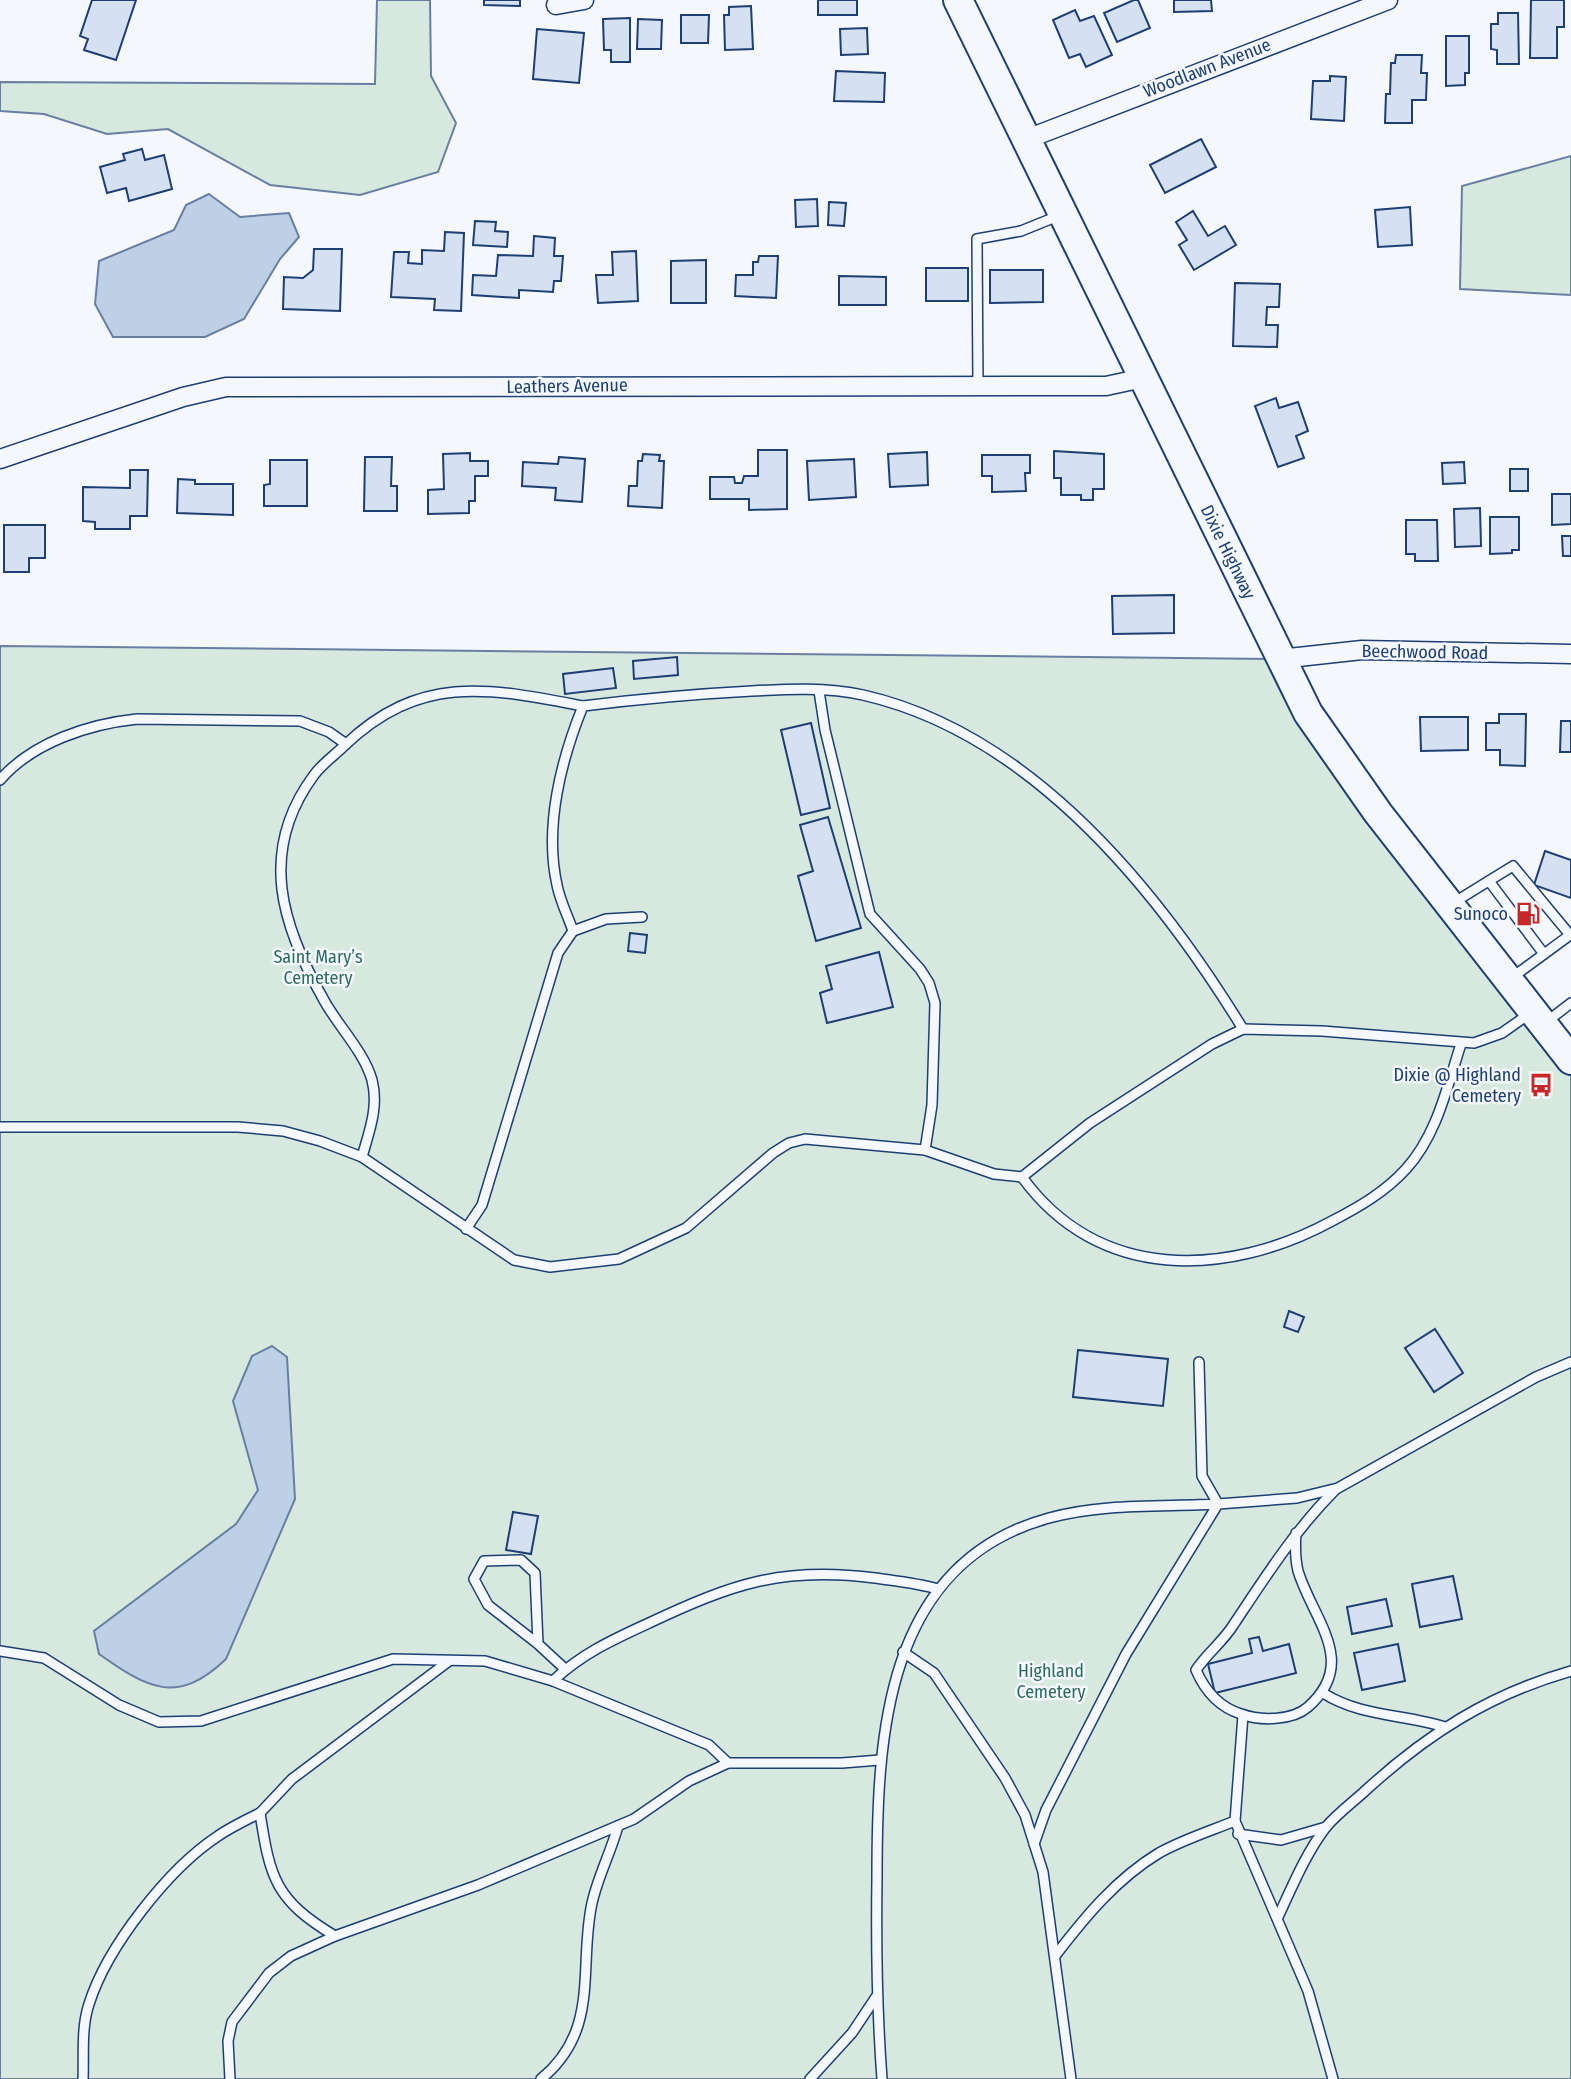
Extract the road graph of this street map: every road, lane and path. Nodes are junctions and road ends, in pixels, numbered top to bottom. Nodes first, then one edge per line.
1 (584, 0) edge
2 (958, 0) edge
3 (1388, 0) edge
4 (556, 5) dead end
5 (1027, 139) junction
6 (1063, 214) junction
7 (1143, 377) junction
8 (978, 387) junction
9 (0, 458) edge
10 (1571, 654) edge
11 (1280, 659) junction
12 (819, 691) junction
13 (583, 706) junction
14 (346, 744) junction
15 (1, 777) edge
16 (1489, 881) junction
17 (1452, 904) junction
18 (642, 917) dead end
19 (573, 931) junction
20 (1544, 954) junction
21 (1510, 980) junction
22 (1571, 1003) edge
23 (1538, 1017) junction
24 (1243, 1029) junction
25 (1461, 1044) junction
26 (1571, 1059) edge
27 (0, 1127) edge
28 (925, 1150) junction
29 (362, 1157) junction
30 (1022, 1177) junction
31 (466, 1229) junction
32 (1199, 1362) dead end
33 (1571, 1362) edge
34 (1338, 1488) junction
35 (1218, 1504) junction
36 (1296, 1533) junction
37 (938, 1589) junction
38 (538, 1644) junction
39 (0, 1651) edge
40 (903, 1652) junction
41 (449, 1661) junction
42 (565, 1669) junction
43 (1571, 1671) edge
44 (553, 1681) junction
45 (1323, 1693) junction
46 (1243, 1715) junction
47 (1446, 1727) junction
48 (880, 1760) junction
49 (728, 1763) junction
50 (260, 1813) junction
51 (1235, 1821) junction
52 (618, 1826) junction
53 (1326, 1827) junction
54 (1238, 1834) junction
55 (1034, 1844) junction
56 (1278, 1917) junction
57 (335, 1936) junction
58 (1055, 1955) junction
59 (876, 1997) junction
60 (83, 2079) edge
61 (230, 2079) edge
62 (541, 2079) edge
63 (810, 2079) edge
64 (882, 2079) edge
65 (1071, 2079) edge
66 (1333, 2079) edge

1 - 4 street
2 - 5 main road, Dixie Highway
3 - 5 street, Woodlawn Avenue
5 - 6 main road, Dixie Highway
6 - 7 main road, Dixie Highway
6 - 8 lane
7 - 8 street, Leathers Avenue
7 - 11 main road, Dixie Highway
8 - 9 street, Leathers Avenue
10 - 11 street, Beechwood Road
11 - 17 main road, Dixie Highway
12 - 13 lane
12 - 24 lane
12 - 28 lane
13 - 14 lane
13 - 19 lane
14 - 15 lane
14 - 29 lane
16 - 17 lane
16 - 20 lane
16 - 20 lane
17 - 21 main road, Dixie Highway
18 - 19 lane
19 - 31 lane
20 - 21 lane
21 - 23 main road, Dixie Highway
22 - 23 lane
23 - 25 lane
23 - 26 main road, Dixie Highway
24 - 25 lane
24 - 30 lane
25 - 30 lane
27 - 29 lane
28 - 30 lane
28 - 31 lane
29 - 31 lane
32 - 35 lane
33 - 34 lane
34 - 35 lane
34 - 36 lane
35 - 37 lane
35 - 55 lane
36 - 45 lane
36 - 46 lane
37 - 40 lane
37 - 42 lane
38 - 38 lane
38 - 42 lane
39 - 41 lane
40 - 48 lane
40 - 55 lane
41 - 44 lane
41 - 50 lane
42 - 44 lane
43 - 47 lane
44 - 49 lane
45 - 46 lane
45 - 47 lane
46 - 51 lane
47 - 53 lane
48 - 49 lane
48 - 59 lane
49 - 52 lane
50 - 57 lane
50 - 60 lane
51 - 54 lane
51 - 58 lane
52 - 57 lane
52 - 62 lane
53 - 54 lane
53 - 56 lane
54 - 56 lane
55 - 58 lane
56 - 66 lane
57 - 61 lane
58 - 65 lane
59 - 63 lane
59 - 64 lane

